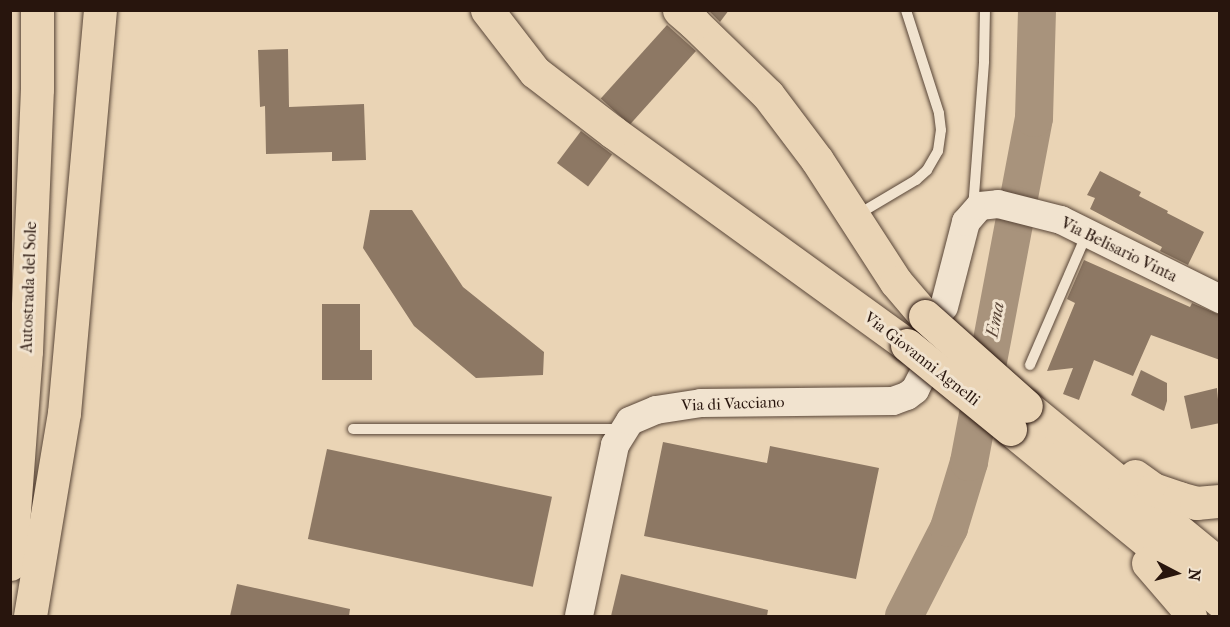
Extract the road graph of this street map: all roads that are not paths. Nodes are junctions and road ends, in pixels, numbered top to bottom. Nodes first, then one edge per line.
1 (37, 10) edge
2 (100, 10) edge
3 (487, 10) edge
4 (906, 10) edge
5 (985, 10) edge
6 (686, 17) edge
7 (996, 208) junction
8 (854, 217) junction
9 (1087, 233) junction
10 (1220, 299) edge
11 (934, 312) junction
12 (1030, 365) dead end
13 (922, 376) dead end
14 (1018, 418) junction
15 (353, 429) dead end
16 (624, 429) junction
17 (1061, 434) junction
18 (1081, 488) junction
19 (1220, 501) edge
20 (10, 564) edge
21 (1220, 565) edge
22 (1220, 601) edge
23 (30, 616) edge
24 (579, 616) edge
25 (1190, 616) edge

1 - 20 highway, Autostrada del Sole
2 - 23 highway
3 - 14 highway, Via Giovanni Agnelli, bridge
4 - 8 lane
5 - 7 lane
6 - 8 highway, Via Giovanni Agnelli
7 - 9 street, Via Belisario Vinta
7 - 11 street
8 - 11 highway, Via Giovanni Agnelli
9 - 10 street, Via Belisario Vinta
9 - 12 lane
11 - 14 highway, Via Giovanni Agnelli, bridge
13 - 16 street, Via di Vacciano
14 - 17 highway, Via Giovanni Agnelli
14 - 18 highway, Via Giovanni Agnelli
15 - 16 lane
16 - 24 street
17 - 19 highway
17 - 21 highway, Via Giovanni Agnelli
18 - 22 highway, Via Giovanni Agnelli
18 - 25 highway

